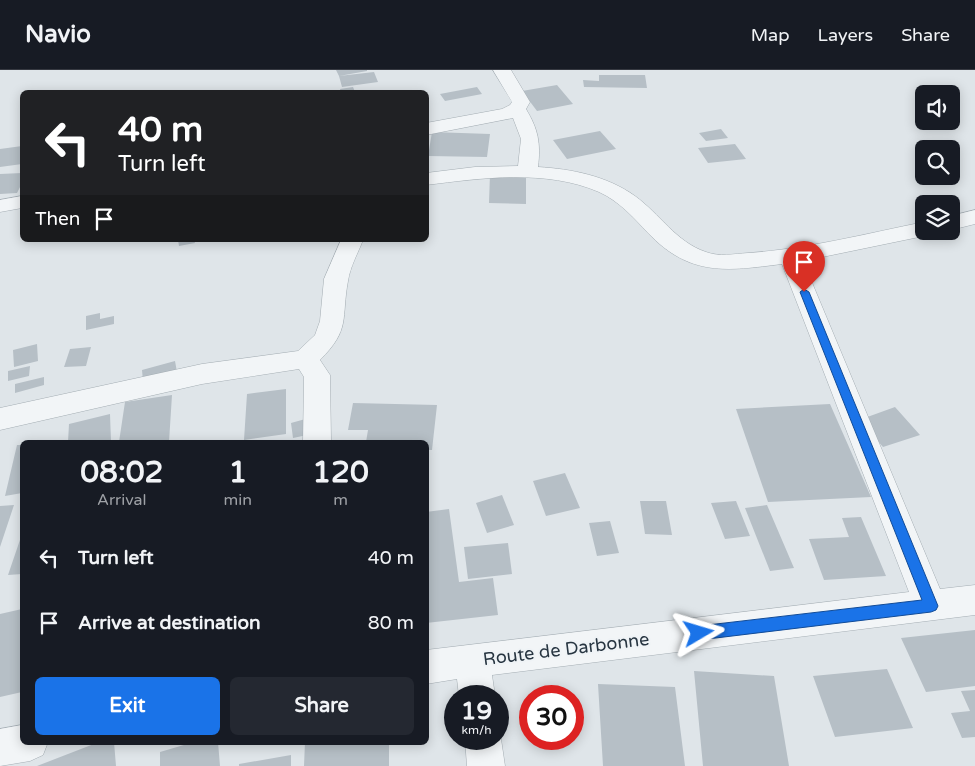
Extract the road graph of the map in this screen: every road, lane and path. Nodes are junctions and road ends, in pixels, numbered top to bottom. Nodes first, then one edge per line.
1 (502, 70) edge
2 (517, 109) junction
3 (429, 128) edge
4 (527, 172) junction
5 (429, 179) edge
6 (20, 202) edge
7 (0, 206) edge
8 (975, 217) edge
9 (960, 221) edge
10 (915, 231) edge
11 (351, 242) edge
12 (790, 256) junction
13 (305, 359) junction
14 (0, 419) edge
15 (317, 440) edge
16 (975, 600) edge
17 (931, 606) junction
18 (472, 660) junction
19 (429, 667) edge
20 (475, 685) edge
21 (20, 744) edge
22 (0, 748) edge
23 (484, 750) edge
24 (486, 766) edge

1 - 2 street
2 - 3 street
2 - 4 street
4 - 5 street
4 - 12 street
6 - 7 street
8 - 9 street
10 - 12 street
11 - 13 street
12 - 17 street
13 - 14 street
13 - 15 street
16 - 17 street, Route de Darbonne
17 - 18 street, Route de Darbonne
18 - 19 street, Route de Darbonne
18 - 20 street
21 - 22 street
23 - 24 street

